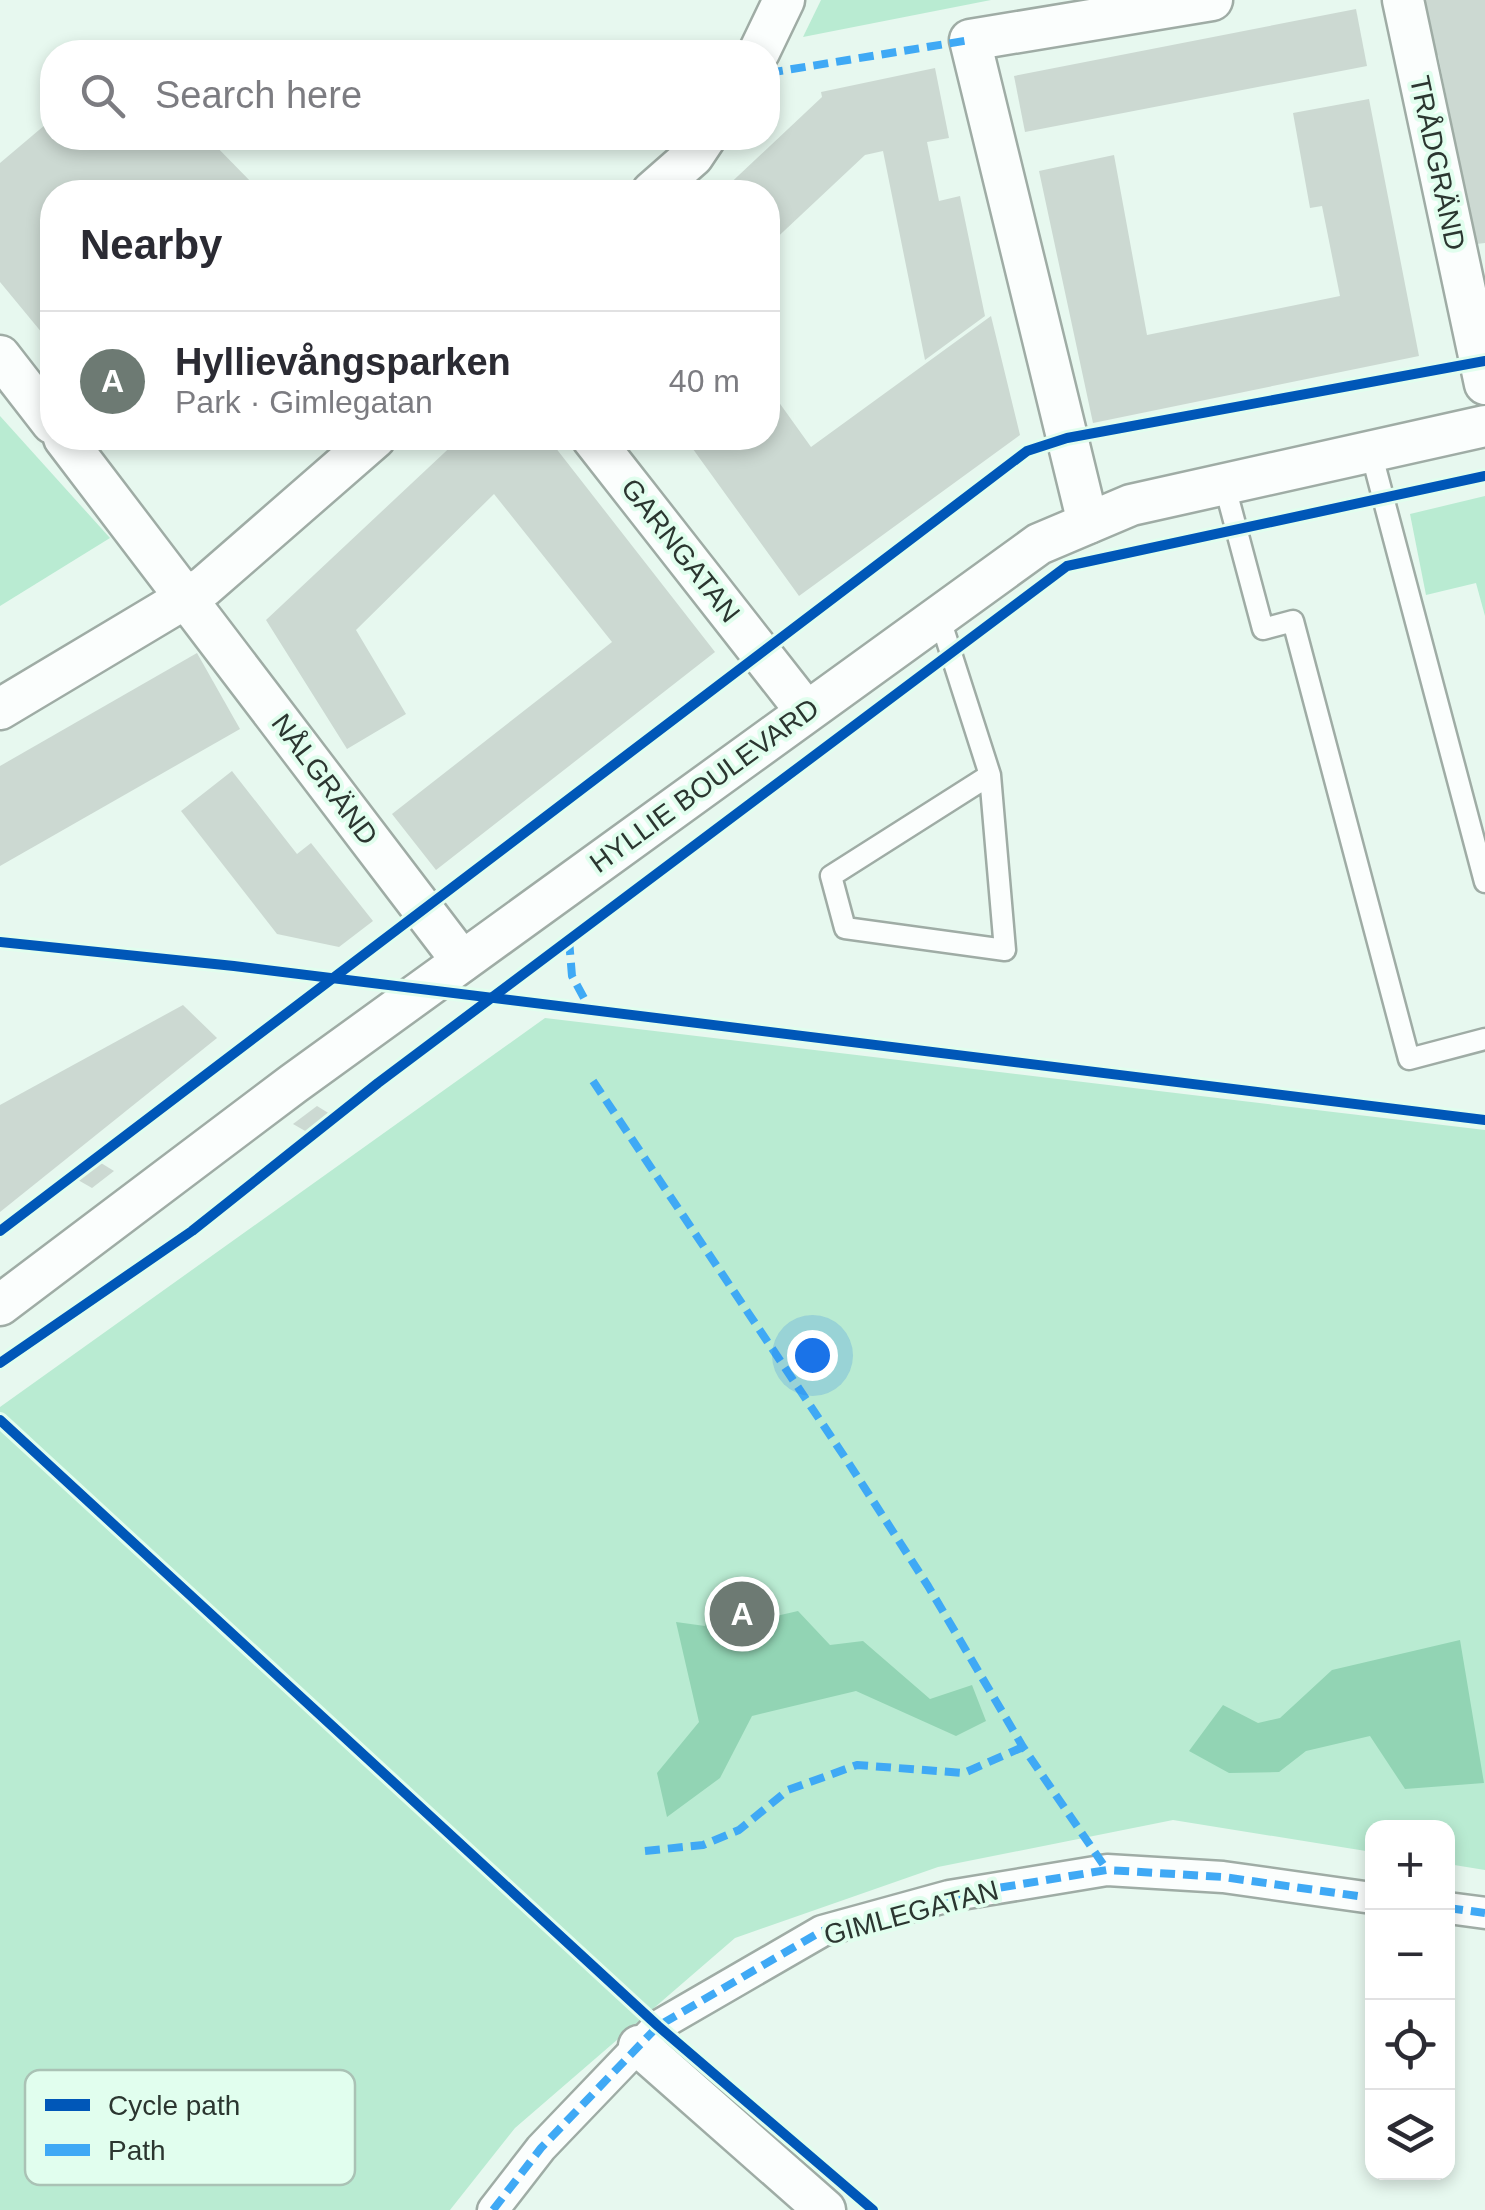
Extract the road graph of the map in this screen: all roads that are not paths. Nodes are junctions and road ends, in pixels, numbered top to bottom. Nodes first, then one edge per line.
1 (784, 0) edge
2 (1212, 0) edge
3 (1403, 0) edge
4 (765, 40) edge
5 (697, 150) edge
6 (666, 180) edge
7 (0, 356) edge
8 (1485, 384) edge
9 (40, 408) edge
10 (1485, 426) edge
11 (73, 450) edge
12 (362, 450) edge
13 (601, 450) edge
14 (1371, 452) junction
15 (1224, 483) junction
16 (1088, 523) junction
17 (188, 596) junction
18 (939, 616) junction
19 (0, 709) edge
20 (806, 711) junction
21 (990, 775) junction
22 (1485, 882) edge
23 (462, 961) junction
24 (1485, 1038) edge
25 (0, 1305) edge
26 (1365, 1897) edge
27 (1455, 1909) edge
28 (1485, 1914) edge
29 (639, 2046) junction
30 (492, 2210) edge
31 (825, 2210) edge

1 - 4 street
2 - 16 street
3 - 8 street, TRÅDGRÄND
5 - 6 street
7 - 9 street
10 - 14 street, HYLLIE BOULEVARD
11 - 17 street, NÅLGRÄND
12 - 17 street
13 - 20 street, GARNGATAN
14 - 15 street, HYLLIE BOULEVARD
14 - 22 lane
15 - 16 street, HYLLIE BOULEVARD
15 - 24 lane
16 - 18 street, HYLLIE BOULEVARD
17 - 19 street
17 - 23 street, NÅLGRÄND
18 - 20 street, HYLLIE BOULEVARD
18 - 21 lane
20 - 23 street, HYLLIE BOULEVARD
21 - 21 lane
23 - 25 street, HYLLIE BOULEVARD
26 - 29 street, GIMLEGATAN
27 - 28 street
29 - 30 street, GIMLEGATAN
29 - 31 street

